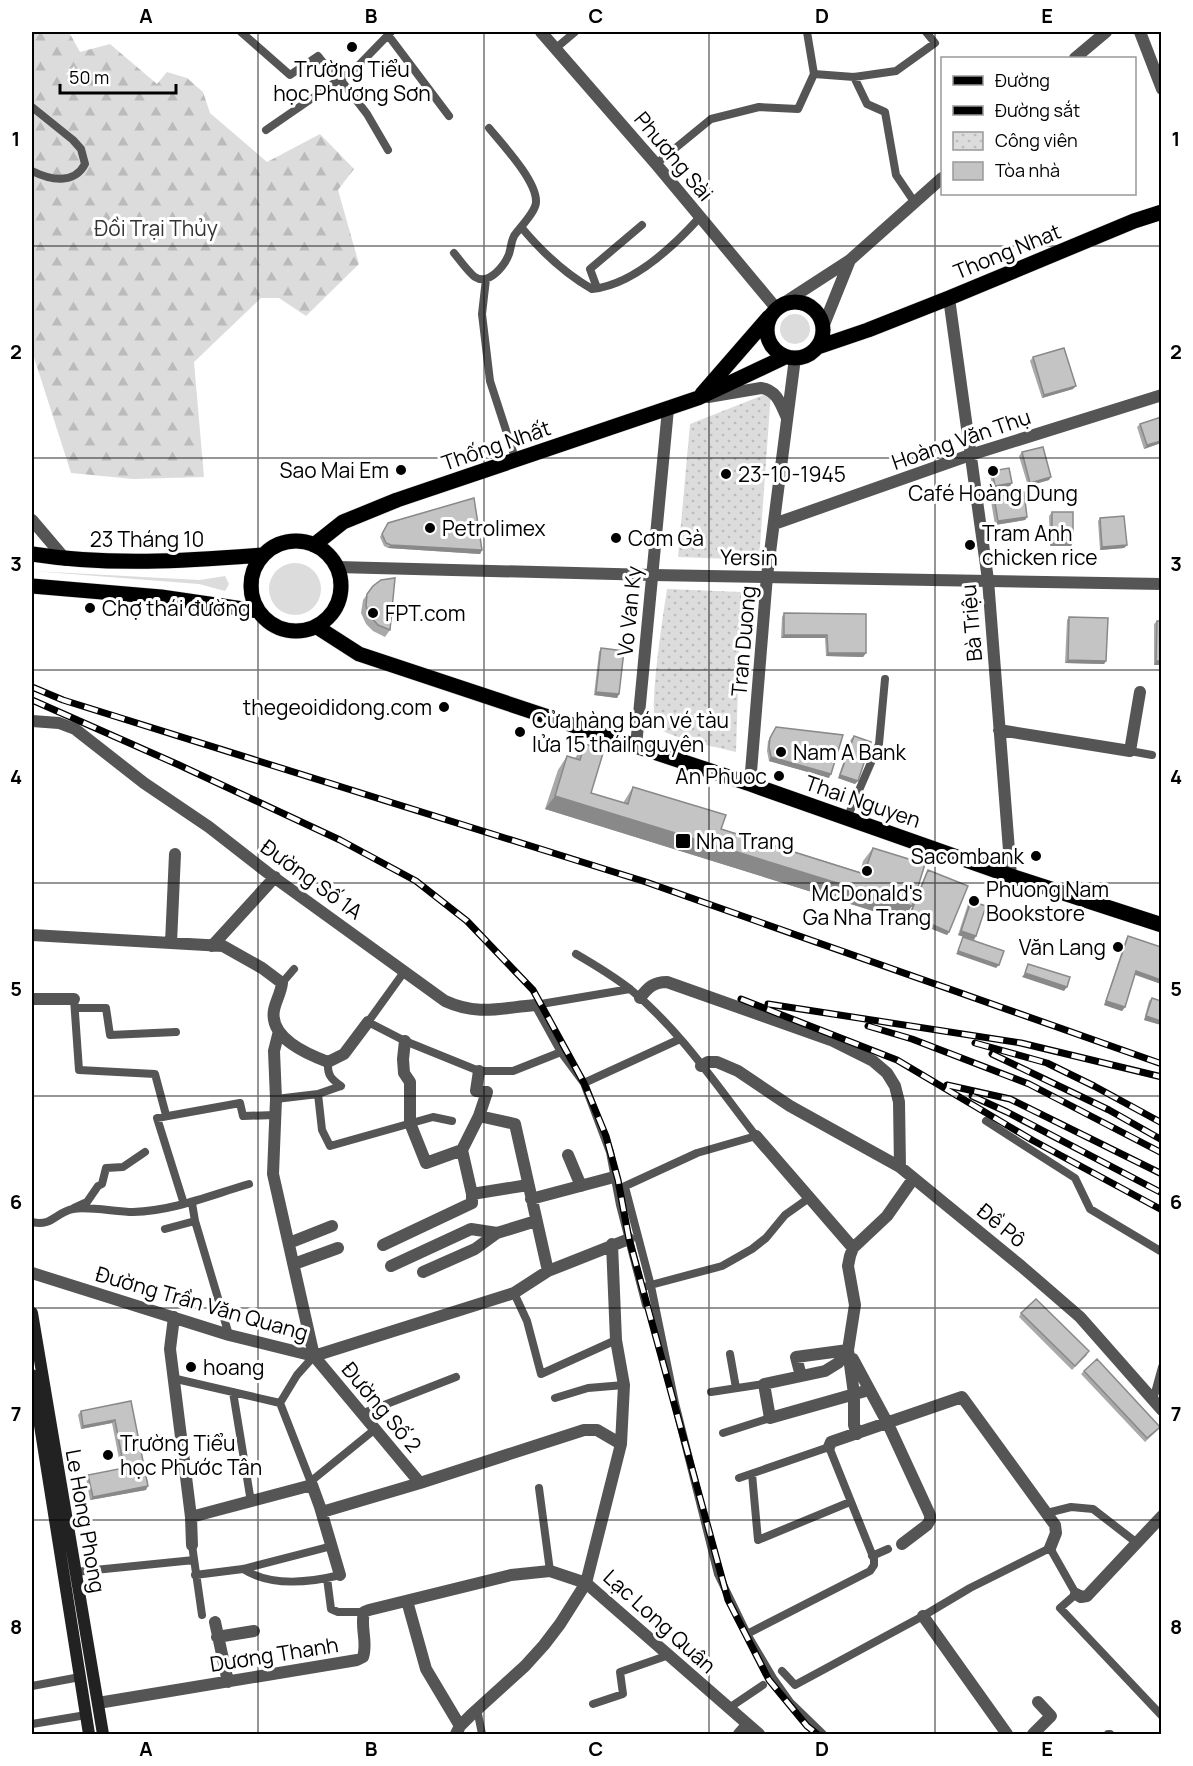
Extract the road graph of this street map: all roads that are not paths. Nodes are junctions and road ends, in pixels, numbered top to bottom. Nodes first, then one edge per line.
1 (241, 32) edge
2 (540, 32) edge
3 (575, 32) edge
4 (807, 32) edge
5 (926, 32) edge
6 (1106, 32) edge
7 (1140, 32) edge
8 (389, 33) edge
9 (556, 48) junction
10 (1075, 57) edge
11 (814, 74) junction
12 (855, 77) junction
13 (339, 80) junction
14 (1161, 89) edge
15 (32, 107) edge
16 (449, 116) dead end
17 (489, 128) dead end
18 (266, 130) dead end
19 (388, 150) dead end
20 (656, 164) junction
21 (32, 171) edge
22 (941, 179) edge
23 (915, 203) junction
24 (1161, 212) edge
25 (700, 217) junction
26 (642, 225) dead end
27 (520, 227) junction
28 (454, 252) dead end
29 (850, 260) junction
30 (486, 279) junction
31 (597, 288) junction
32 (949, 298) junction
33 (774, 311) junction
34 (823, 327) junction
35 (868, 330) junction
36 (818, 347) junction
37 (790, 357) junction
38 (1161, 395) edge
39 (698, 398) junction
40 (668, 409) junction
41 (788, 418) junction
42 (970, 455) junction
43 (516, 461) junction
44 (32, 520) edge
45 (774, 524) junction
46 (314, 545) junction
47 (32, 554) edge
48 (263, 555) junction
49 (66, 560) junction
50 (337, 567) junction
51 (652, 575) junction
52 (768, 576) junction
53 (988, 580) junction
54 (1161, 584) edge
55 (33, 588) edge
56 (258, 611) junction
57 (316, 627) junction
58 (885, 679) dead end
59 (1140, 692) dead end
60 (32, 721) edge
61 (999, 730) junction
62 (636, 746) junction
63 (1130, 751) junction
64 (1152, 755) dead end
65 (750, 784) junction
66 (847, 818) junction
67 (175, 854) dead end
68 (1011, 876) junction
69 (275, 877) junction
70 (1161, 926) edge
71 (32, 935) edge
72 (171, 943) junction
73 (212, 946) junction
74 (576, 954) dead end
75 (294, 969) dead end
76 (404, 972) junction
77 (282, 983) junction
78 (630, 989) junction
79 (640, 998) junction
80 (32, 999) edge
81 (74, 1004) junction
82 (534, 1005) junction
83 (368, 1022) junction
84 (279, 1031) junction
85 (176, 1032) dead end
86 (680, 1039) junction
87 (405, 1041) junction
88 (561, 1052) junction
89 (328, 1062) junction
90 (701, 1066) junction
91 (478, 1071) junction
92 (584, 1083) junction
93 (318, 1094) junction
94 (276, 1099) junction
95 (166, 1115) junction
96 (275, 1115) junction
97 (478, 1116) junction
98 (452, 1121) dead end
99 (986, 1121) dead end
100 (410, 1123) junction
101 (756, 1136) junction
102 (462, 1150) junction
103 (145, 1152) dead end
104 (567, 1155) dead end
105 (900, 1167) junction
106 (913, 1179) junction
107 (618, 1184) junction
108 (249, 1185) dead end
109 (528, 1185) junction
110 (581, 1185) junction
111 (472, 1194) junction
112 (809, 1198) junction
113 (531, 1199) junction
114 (188, 1203) junction
115 (73, 1209) junction
116 (195, 1221) junction
117 (536, 1221) junction
118 (32, 1222) edge
119 (332, 1226) dead end
120 (165, 1229) dead end
121 (496, 1233) junction
122 (629, 1239) junction
123 (289, 1243) junction
124 (612, 1244) junction
125 (382, 1245) dead end
126 (338, 1248) dead end
127 (853, 1248) junction
128 (1161, 1252) edge
129 (294, 1264) junction
130 (391, 1266) dead end
131 (548, 1271) junction
132 (423, 1272) dead end
133 (32, 1273) edge
134 (647, 1286) junction
135 (514, 1293) junction
136 (646, 1305) dead end
137 (32, 1313) edge
138 (174, 1317) junction
139 (229, 1335) junction
140 (616, 1340) junction
141 (848, 1350) junction
142 (730, 1354) dead end
143 (314, 1356) junction
144 (1161, 1367) edge
145 (32, 1375) edge
146 (801, 1376) junction
147 (456, 1377) dead end
148 (172, 1378) junction
149 (764, 1384) junction
150 (624, 1385) junction
151 (736, 1388) junction
152 (870, 1390) junction
153 (232, 1392) junction
154 (711, 1392) dead end
155 (855, 1394) junction
156 (555, 1398) dead end
157 (1153, 1400) junction
158 (280, 1403) junction
159 (1161, 1410) edge
160 (361, 1414) junction
161 (771, 1418) junction
162 (888, 1424) junction
163 (374, 1430) junction
164 (723, 1432) dead end
165 (857, 1434) junction
166 (621, 1444) junction
167 (829, 1447) junction
168 (752, 1474) junction
169 (739, 1478) dead end
170 (420, 1483) junction
171 (311, 1484) junction
172 (539, 1488) dead end
173 (250, 1502) junction
174 (850, 1502) junction
175 (322, 1512) junction
176 (1047, 1513) junction
177 (1161, 1516) edge
178 (190, 1517) junction
179 (1137, 1543) junction
180 (902, 1544) dead end
181 (192, 1545) joint
182 (332, 1546) junction
183 (1050, 1548) junction
184 (888, 1550) dead end
185 (872, 1556) junction
186 (194, 1560) junction
187 (243, 1569) junction
188 (549, 1571) junction
189 (75, 1572) junction
190 (195, 1575) junction
191 (340, 1575) joint
192 (327, 1578) junction
193 (586, 1583) junction
194 (1076, 1594) junction
195 (407, 1600) junction
196 (364, 1612) junction
197 (202, 1615) dead end
198 (923, 1616) junction
199 (214, 1622) dead end
200 (254, 1630) dead end
201 (747, 1634) junction
202 (217, 1637) junction
203 (669, 1655) junction
204 (782, 1671) dead end
205 (80, 1677) junction
206 (228, 1682) junction
207 (764, 1685) dead end
208 (32, 1686) edge
209 (1038, 1702) dead end
210 (98, 1704) junction
211 (593, 1704) dead end
212 (729, 1708) junction
213 (477, 1709) junction
214 (85, 1711) junction
215 (1161, 1716) edge
216 (32, 1724) edge
217 (458, 1730) edge
218 (743, 1730) edge
219 (89, 1734) edge
220 (103, 1734) edge
221 (482, 1734) edge
222 (759, 1734) edge
223 (823, 1734) edge
224 (1007, 1734) edge
225 (1033, 1734) edge

1 - 13 lane
2 - 9 street, Phương Sài
3 - 9 lane
4 - 11 lane
5 - 12 lane
6 - 10 street
7 - 14 street
8 - 13 lane
8 - 16 lane
9 - 20 street, Phương Sài
11 - 12 lane
11 - 20 lane
12 - 23 lane
13 - 18 lane
13 - 19 lane
15 - 21 lane
17 - 27 lane
20 - 25 street, Phương Sài
22 - 23 street
23 - 29 street
24 - 32 main road, Thong Nhat
25 - 31 lane
25 - 33 street, Phương Sài
26 - 31 lane
27 - 30 lane
27 - 31 lane
28 - 30 lane
29 - 33 street
29 - 34 street
30 - 43 lane
32 - 35 main road, Thong Nhat
32 - 42 street, Bà Triệu
33 - 34 main road
33 - 37 main road
33 - 39 main road, Thống Nhất
34 - 35 main road, Thong Nhat
34 - 36 main road
35 - 36 main road, Thong Nhat
36 - 37 main road, Thống Nhất
37 - 39 main road, Thống Nhất
37 - 41 street, Tran Duong
38 - 42 street, Hoàng Văn Thụ
39 - 40 main road, Thống Nhất
39 - 41 street
40 - 43 main road, Thống Nhất
40 - 51 street, Vo Van Ky
41 - 45 street, Tran Duong
42 - 45 street, Hoàng Văn Thụ
42 - 53 street, Bà Triệu
43 - 46 main road, Thống Nhất
44 - 49 street
45 - 52 street, Tran Duong
46 - 48 main road
46 - 50 main road
47 - 49 main road, 23 Tháng 10
48 - 49 main road, 23 Tháng 10
48 - 56 main road
50 - 51 street, Yersin
50 - 57 main road
51 - 52 street, Yersin
51 - 62 street, Vo Van Ky
52 - 53 street, Yersin
52 - 65 street, Tran Duong
53 - 54 street, Yersin
53 - 61 street, Bà Triệu
55 - 56 main road
56 - 57 main road
57 - 62 main road, Thai Nguyen
58 - 66 lane
59 - 63 street
60 - 69 street, Đường Số 1A
61 - 63 street
61 - 68 street, Bà Triệu
62 - 65 main road, Thai Nguyen
63 - 64 lane
65 - 66 main road, Thai Nguyen
66 - 68 main road, Thai Nguyen
67 - 72 street
68 - 70 main road, Thai Nguyen
69 - 73 street
69 - 76 street, Đường Số 1A
71 - 72 street
72 - 73 street
73 - 77 street
74 - 78 lane
75 - 77 lane
76 - 82 street, Đường Số 1A
76 - 83 lane
77 - 84 street
78 - 79 lane
78 - 82 lane
79 - 86 lane
79 - 105 street
80 - 81 street
81 - 85 lane
81 - 95 lane
82 - 88 lane
83 - 87 lane
83 - 89 street
84 - 89 street
84 - 94 street
86 - 90 lane
86 - 92 lane
87 - 91 lane
87 - 100 street
88 - 91 lane
88 - 92 lane
89 - 93 lane
90 - 101 lane
90 - 105 street, Đề Pô
91 - 97 street
92 - 107 lane
93 - 94 lane
93 - 100 lane
94 - 96 street
95 - 96 lane
95 - 114 lane
96 - 123 street
97 - 102 street
97 - 109 street
98 - 100 lane
99 - 128 lane
100 - 102 street
101 - 107 lane
101 - 112 street
102 - 111 street
103 - 115 lane
104 - 110 street
105 - 106 street, Đề Pô
106 - 127 street
106 - 157 street, Đề Pô
107 - 110 street
107 - 122 lane
107 - 134 lane
108 - 114 lane
109 - 111 street
109 - 113 street
110 - 113 street
111 - 125 street
112 - 127 street
112 - 134 lane
113 - 117 street
114 - 115 lane
114 - 116 lane
115 - 118 lane
116 - 120 lane
116 - 139 lane
117 - 121 street
117 - 131 street
119 - 123 street
121 - 130 street
121 - 132 street
122 - 124 street, Đường Trần Văn Quang
122 - 134 lane
123 - 129 street
124 - 131 street, Đường Trần Văn Quang
124 - 140 street, Lạc Long Quân
126 - 129 street
127 - 141 street
129 - 143 street
131 - 135 street, Đường Trần Văn Quang
133 - 138 street, Đường Trần Văn Quang
134 - 136 lane
134 - 201 lane
135 - 140 lane
135 - 143 street, Đường Trần Văn Quang
137 - 189 main road, Le Hong Phong
138 - 139 street, Đường Trần Văn Quang
138 - 148 street
139 - 143 street, Đường Trần Văn Quang
140 - 150 street, Lạc Long Quân
141 - 146 street
141 - 146 street
141 - 152 street
141 - 155 street
142 - 151 lane
143 - 158 lane
143 - 160 street, Đường Số 2
144 - 157 lane
145 - 205 main road, Le Hong Phong
146 - 149 street
147 - 160 lane
148 - 153 lane
148 - 178 street
149 - 151 lane
149 - 161 street
150 - 156 lane
150 - 166 street, Lạc Long Quân
151 - 154 lane
152 - 155 street
152 - 162 street
153 - 158 lane
153 - 173 lane
155 - 161 street
155 - 165 street
157 - 159 street, Đề Pô
158 - 171 lane
160 - 163 street, Đường Số 2
161 - 164 lane
162 - 165 street
162 - 176 street
162 - 180 street
163 - 170 street, Đường Số 2
163 - 171 lane
165 - 167 street
166 - 170 street
166 - 193 street, Lạc Long Quân
167 - 168 lane
167 - 174 lane
168 - 169 lane
168 - 174 lane
170 - 175 street
171 - 173 street
171 - 175 street
172 - 188 lane
173 - 178 street
174 - 185 lane
175 - 182 street
176 - 179 lane
176 - 183 street
177 - 179 street
178 - 181 street
179 - 194 street
181 - 186 lane
182 - 187 lane
182 - 191 street
183 - 194 lane
183 - 198 lane
184 - 185 lane
185 - 201 lane
186 - 189 lane
186 - 190 lane
187 - 190 lane
187 - 192 lane
188 - 193 street
188 - 195 street
189 - 210 main road, Le Hong Phong
190 - 197 lane
191 - 192 lane
192 - 196 lane
193 - 203 street, Lạc Long Quân
193 - 213 street
194 - 215 lane
195 - 196 street
195 - 217 street
196 - 206 street, Dương Thanh
198 - 204 lane
198 - 224 street
199 - 202 street
200 - 202 street
201 - 223 lane
202 - 206 street
203 - 211 lane
203 - 212 street, Lạc Long Quân
205 - 208 lane
205 - 214 main road, Le Hong Phong
206 - 210 street, Dương Thanh
207 - 212 lane
209 - 225 street
210 - 214 main road
210 - 220 main road, Le Hong Phong
212 - 218 street, Lạc Long Quân
213 - 217 street
213 - 221 lane
214 - 216 lane
214 - 219 main road, Le Hong Phong
218 - 222 street, Lạc Long Quân

